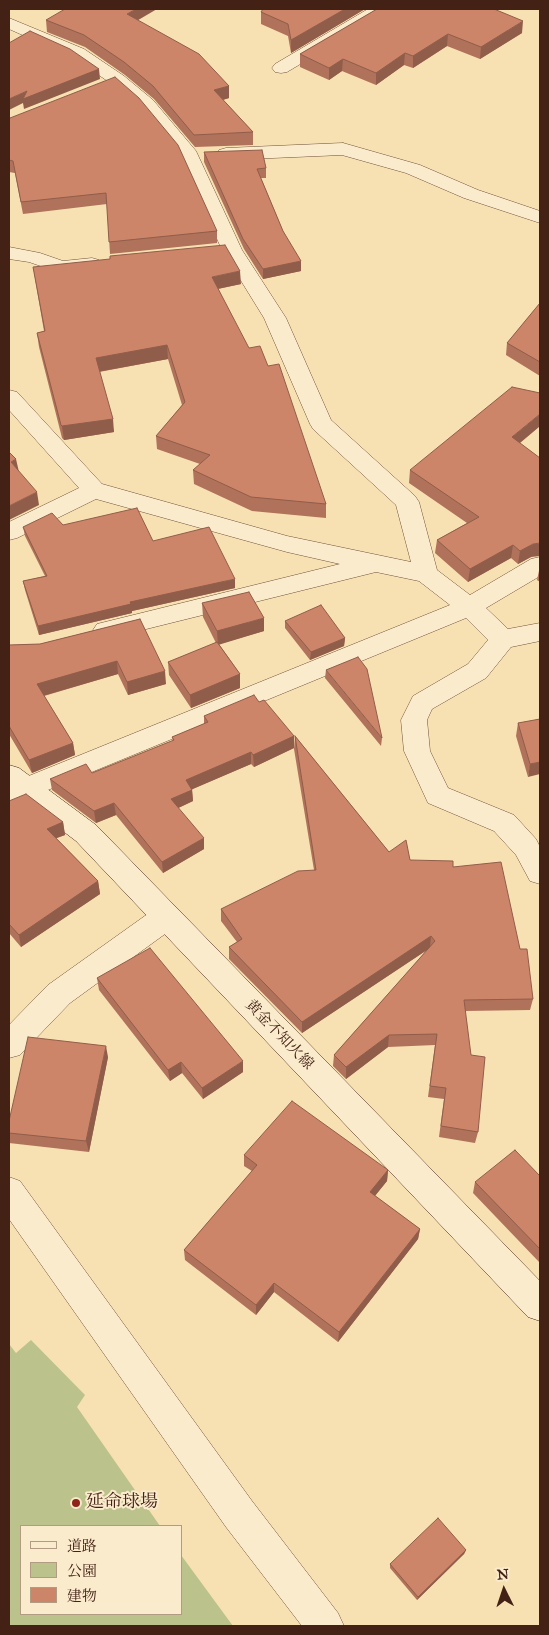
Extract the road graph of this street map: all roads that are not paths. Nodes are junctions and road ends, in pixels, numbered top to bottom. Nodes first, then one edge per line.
1 (380, 9) edge
2 (9, 24) edge
3 (281, 68) dead end
4 (189, 155) junction
5 (540, 217) edge
6 (9, 253) edge
7 (109, 262) edge
8 (9, 397) edge
9 (94, 490) junction
10 (9, 532) edge
11 (377, 563) junction
12 (540, 566) edge
13 (426, 574) junction
14 (469, 608) junction
15 (540, 632) edge
16 (80, 637) edge
17 (503, 639) junction
18 (14, 786) edge
19 (540, 873) edge
20 (166, 917) junction
21 (9, 1045) edge
22 (9, 1192) edge
23 (540, 1305) edge
24 (325, 1626) edge

1 - 3 street
2 - 4 street
4 - 5 street
4 - 13 street
6 - 7 street
8 - 9 street
9 - 10 street
9 - 11 street
11 - 13 street
11 - 16 street
12 - 14 street
13 - 14 street
14 - 17 street
14 - 18 street
15 - 17 street
17 - 19 street
18 - 20 street, 黄金不知火線
20 - 21 street
20 - 23 street, 黄金不知火線
22 - 24 street

